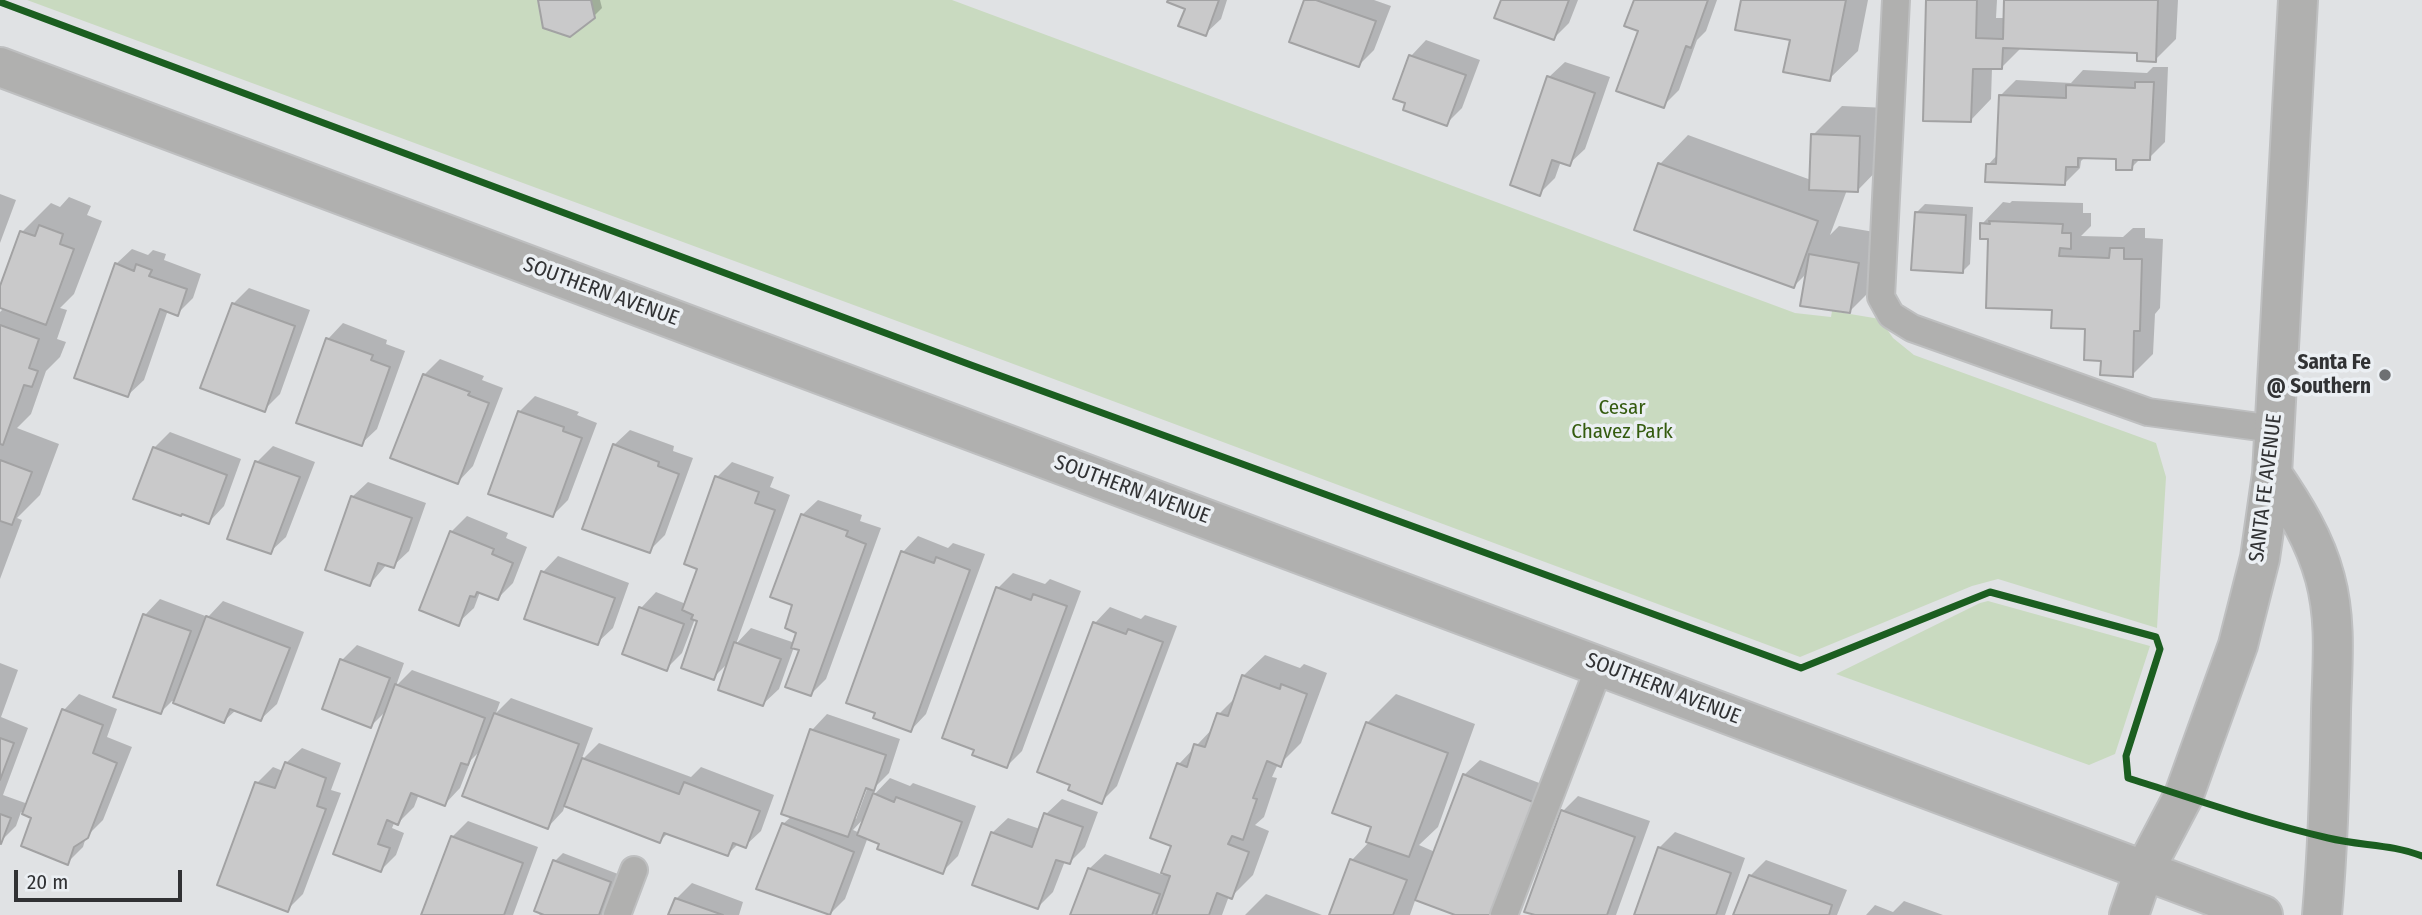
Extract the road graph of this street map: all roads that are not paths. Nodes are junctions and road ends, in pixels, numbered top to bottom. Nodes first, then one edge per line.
1 (1896, 0) edge
2 (2298, 0) edge
3 (0, 68) edge
4 (2274, 429) junction
5 (2272, 474) junction
6 (1600, 665) junction
7 (634, 870) dead end
8 (2144, 871) junction
9 (617, 915) edge
10 (1504, 915) edge
11 (2129, 915) edge
12 (2263, 915) edge
13 (2322, 915) edge

1 - 4 lane
2 - 4 street, SANTA FE AVENUE
3 - 6 street, SOUTHERN AVENUE
4 - 5 street, SANTA FE AVENUE
5 - 8 street, SANTA FE AVENUE
5 - 13 street
6 - 8 street, SOUTHERN AVENUE
6 - 10 lane
7 - 9 lane
8 - 11 street, SANTA FE AVENUE
8 - 12 street, SOUTHERN AVENUE

